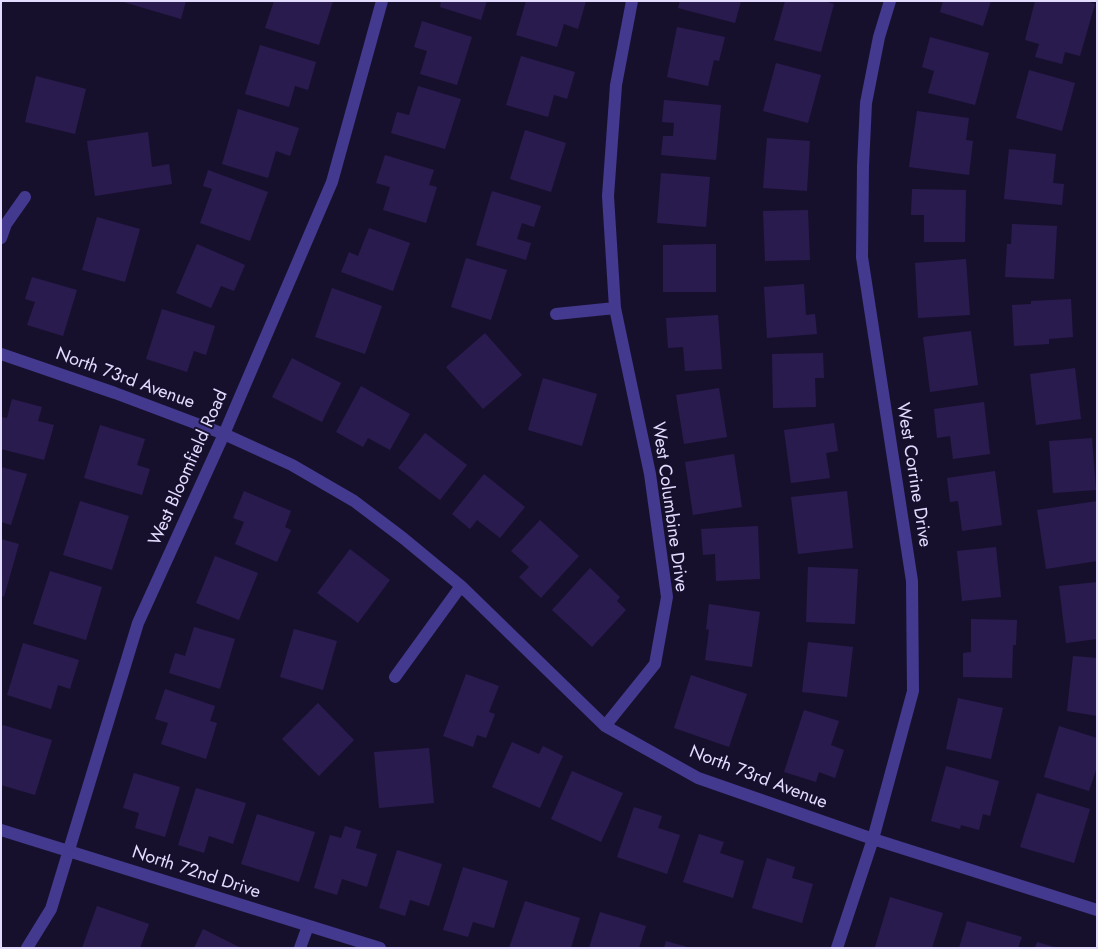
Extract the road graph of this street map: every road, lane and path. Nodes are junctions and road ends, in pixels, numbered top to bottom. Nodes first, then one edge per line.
1 (382, 1) edge
2 (632, 1) edge
3 (890, 1) edge
4 (25, 197) dead end
5 (1, 238) edge
6 (615, 308) junction
7 (556, 314) dead end
8 (1, 354) edge
9 (224, 434) junction
10 (461, 586) junction
11 (395, 677) dead end
12 (605, 726) junction
13 (1, 830) edge
14 (873, 839) junction
15 (68, 851) junction
16 (1097, 910) edge
17 (308, 926) junction
18 (27, 948) edge
19 (300, 948) edge
20 (380, 948) edge
21 (837, 948) edge

1 - 9 street, West Bloomfield Road
2 - 6 street, West Columbine Drive
3 - 14 street, West Corrine Drive
4 - 5 street
6 - 7 street
6 - 12 street, West Columbine Drive
8 - 9 street, North 73rd Avenue
9 - 10 street, North 73rd Avenue
9 - 15 street, West Bloomfield Road
10 - 11 street
10 - 12 street, North 73rd Avenue
12 - 14 street, North 73rd Avenue
13 - 15 street, North 72nd Drive
14 - 16 street, North 73rd Avenue
14 - 21 street, West Corrine Drive
15 - 17 street, North 72nd Drive
15 - 18 street, West Bloomfield Road
17 - 19 street
17 - 20 street, North 72nd Drive

